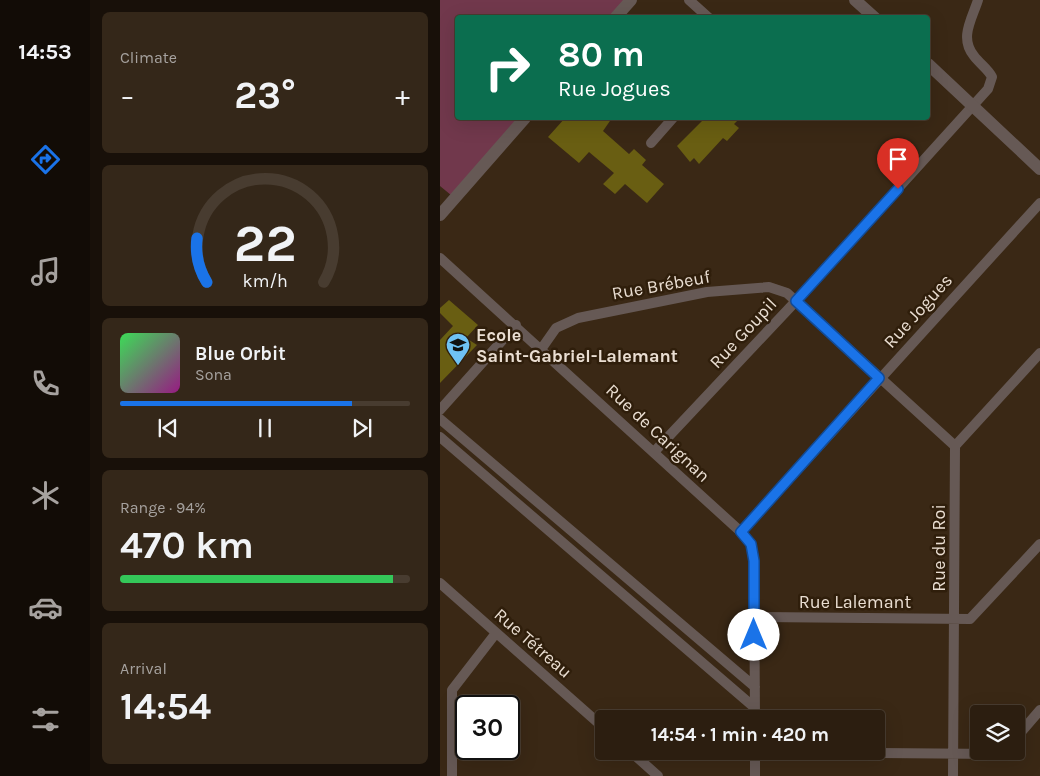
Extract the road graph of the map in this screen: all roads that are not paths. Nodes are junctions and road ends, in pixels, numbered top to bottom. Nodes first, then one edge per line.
1 (631, 0) edge
2 (689, 0) edge
3 (855, 0) edge
4 (978, 0) edge
5 (618, 15) edge
6 (706, 15) edge
7 (872, 15) edge
8 (930, 66) edge
9 (974, 105) junction
10 (523, 120) edge
11 (671, 120) edge
12 (651, 143) dead end
13 (1040, 169) edge
14 (1040, 202) edge
15 (440, 215) edge
16 (440, 258) edge
17 (796, 301) junction
18 (516, 325) junction
19 (542, 348) junction
20 (1040, 353) edge
21 (879, 378) junction
22 (440, 410) edge
23 (440, 419) edge
24 (440, 437) edge
25 (955, 446) junction
26 (654, 452) junction
27 (519, 486) junction
28 (510, 497) junction
29 (741, 532) junction
30 (1040, 544) edge
31 (596, 552) junction
32 (586, 563) junction
33 (440, 583) edge
34 (665, 611) junction
35 (754, 617) junction
36 (955, 619) junction
37 (655, 622) junction
38 (496, 633) junction
39 (755, 687) junction
40 (755, 708) joint
41 (1040, 710) edge
42 (595, 720) edge
43 (1025, 728) edge
44 (885, 754) edge
45 (953, 755) junction
46 (970, 755) edge
47 (640, 760) edge
48 (755, 760) edge
49 (452, 776) edge
50 (658, 776) edge
51 (755, 776) edge
52 (953, 776) edge

1 - 5 street
2 - 6 street
3 - 7 street
4 - 9 street, Rue Goupil
8 - 9 street
9 - 13 street
9 - 17 street, Rue Goupil
10 - 15 street
11 - 12 street
14 - 21 street, Rue Jogues
16 - 18 street, Rue de Carignan
17 - 19 street, Rue Brébeuf
17 - 21 street, Rue Brébeuf
17 - 26 street, Rue Goupil
18 - 19 street, Rue de Carignan
18 - 22 street
19 - 26 street, Rue de Carignan
20 - 25 street
21 - 25 street, Rue Brébeuf
21 - 29 street, Rue Jogues
23 - 27 street
24 - 28 street
25 - 36 street, Rue du Roi
26 - 29 street, Rue de Carignan
27 - 28 street
27 - 31 street
28 - 32 street
29 - 35 street, Rue de Carignan
30 - 36 street, Rue Lalemant
31 - 32 street
31 - 34 street
32 - 37 street
33 - 38 street, Rue Tétreau
34 - 37 street
34 - 39 street
35 - 36 street, Rue Lalemant
35 - 39 street, Rue de Carignan
36 - 45 street, Rue du Roi
37 - 40 street
38 - 42 street, Rue Tétreau
38 - 49 street
39 - 40 street, Rue de Carignan
41 - 43 street
44 - 45 street
45 - 46 street
45 - 52 street, Rue du Roi
47 - 50 street
48 - 51 street

